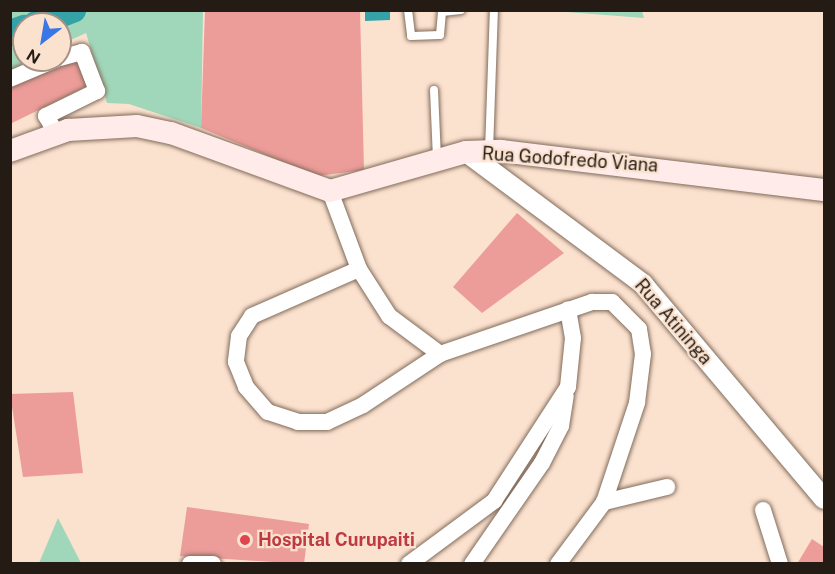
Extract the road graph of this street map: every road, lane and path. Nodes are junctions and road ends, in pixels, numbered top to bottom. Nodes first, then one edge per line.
1 (408, 10) edge
2 (461, 10) edge
3 (494, 10) edge
4 (442, 11) edge
5 (72, 55) edge
6 (27, 72) edge
7 (10, 79) edge
8 (434, 90) dead end
9 (56, 133) junction
10 (10, 151) edge
11 (489, 151) junction
12 (466, 152) junction
13 (436, 160) junction
14 (825, 190) edge
15 (330, 191) junction
16 (359, 269) junction
17 (568, 309) junction
18 (440, 354) junction
19 (568, 387) junction
20 (667, 487) dead end
21 (825, 499) edge
22 (604, 502) junction
23 (764, 510) dead end
24 (190, 564) edge
25 (213, 564) edge
26 (409, 564) edge
27 (472, 564) edge
28 (558, 564) edge
29 (780, 564) edge

1 - 4 lane
2 - 4 lane
3 - 11 lane
5 - 9 street
6 - 7 street
8 - 13 lane
9 - 10 main road
9 - 15 main road
11 - 12 main road, Rua Godofredo Viana
11 - 14 main road, Rua Godofredo Viana
12 - 13 main road, Rua Godofredo Viana
12 - 21 street, Rua Atininga
13 - 15 main road, Rua Godofredo Viana
15 - 16 street
16 - 18 street
16 - 18 street
17 - 18 street
17 - 19 street
17 - 22 street
19 - 26 street
19 - 27 street
20 - 22 street
22 - 28 street
23 - 29 street
24 - 25 street

